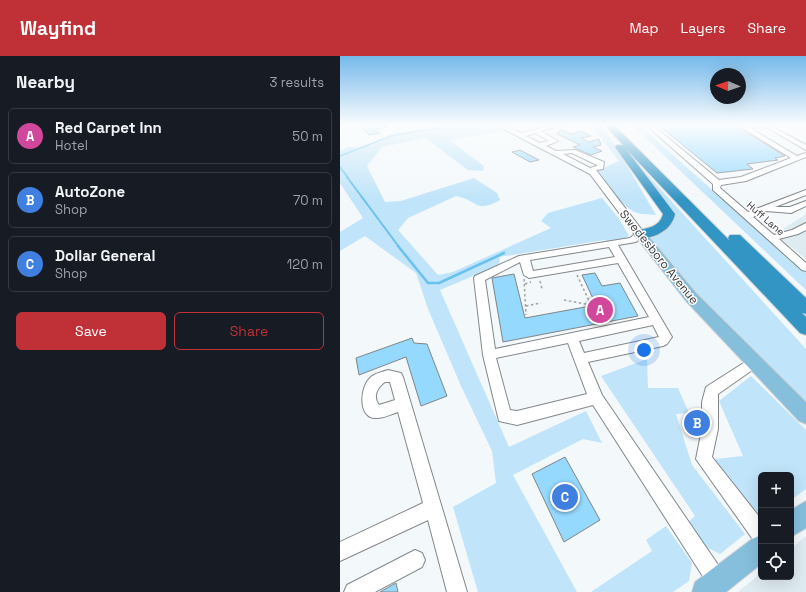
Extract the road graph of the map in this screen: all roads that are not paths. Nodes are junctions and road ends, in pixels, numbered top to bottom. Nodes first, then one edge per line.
1 (549, 149) edge
2 (621, 149) edge
3 (632, 149) edge
4 (646, 149) edge
5 (677, 149) edge
6 (781, 149) edge
7 (555, 152) junction
8 (806, 155) edge
9 (797, 159) junction
10 (589, 170) junction
11 (717, 183) junction
12 (806, 192) edge
13 (697, 200) dead end
14 (806, 203) edge
15 (763, 210) junction
16 (747, 216) junction
17 (806, 226) edge
18 (640, 234) junction
19 (772, 238) junction
20 (612, 244) junction
21 (524, 258) junction
22 (621, 260) junction
23 (806, 268) edge
24 (806, 300) edge
25 (806, 308) edge
26 (656, 320) junction
27 (806, 328) edge
28 (572, 338) junction
29 (489, 355) junction
30 (580, 359) junction
31 (753, 362) junction
32 (596, 398) junction
33 (403, 404) dead end
34 (806, 415) edge
35 (433, 508) junction
36 (806, 513) edge
37 (794, 523) edge
38 (758, 530) edge
39 (758, 550) edge
40 (340, 552) edge
41 (415, 560) dead end
42 (713, 588) edge
43 (354, 592) edge
44 (457, 592) edge

1 - 7 street, Swedesboro Avenue
2 - 18 highway
3 - 27 highway
4 - 13 highway
5 - 11 street
6 - 9 street
7 - 10 street, Swedesboro Avenue
7 - 10 street
8 - 9 street
9 - 11 street
10 - 18 street, Swedesboro Avenue
11 - 16 street, Huff Lane
12 - 15 street
14 - 15 street
15 - 16 street
16 - 19 street, Huff Lane
17 - 19 street
18 - 20 street
18 - 31 main road, Swedesboro Avenue
19 - 23 street, Huff Lane
20 - 21 street
20 - 22 street
21 - 22 street
21 - 29 street
22 - 26 street
24 - 25 highway
26 - 28 street
26 - 30 street
28 - 29 street
28 - 30 street
29 - 32 street
30 - 32 street
31 - 34 main road, Swedesboro Avenue
31 - 38 street
32 - 42 street
33 - 35 street
35 - 40 street
35 - 44 street
36 - 37 main road
39 - 42 main road
41 - 43 street

